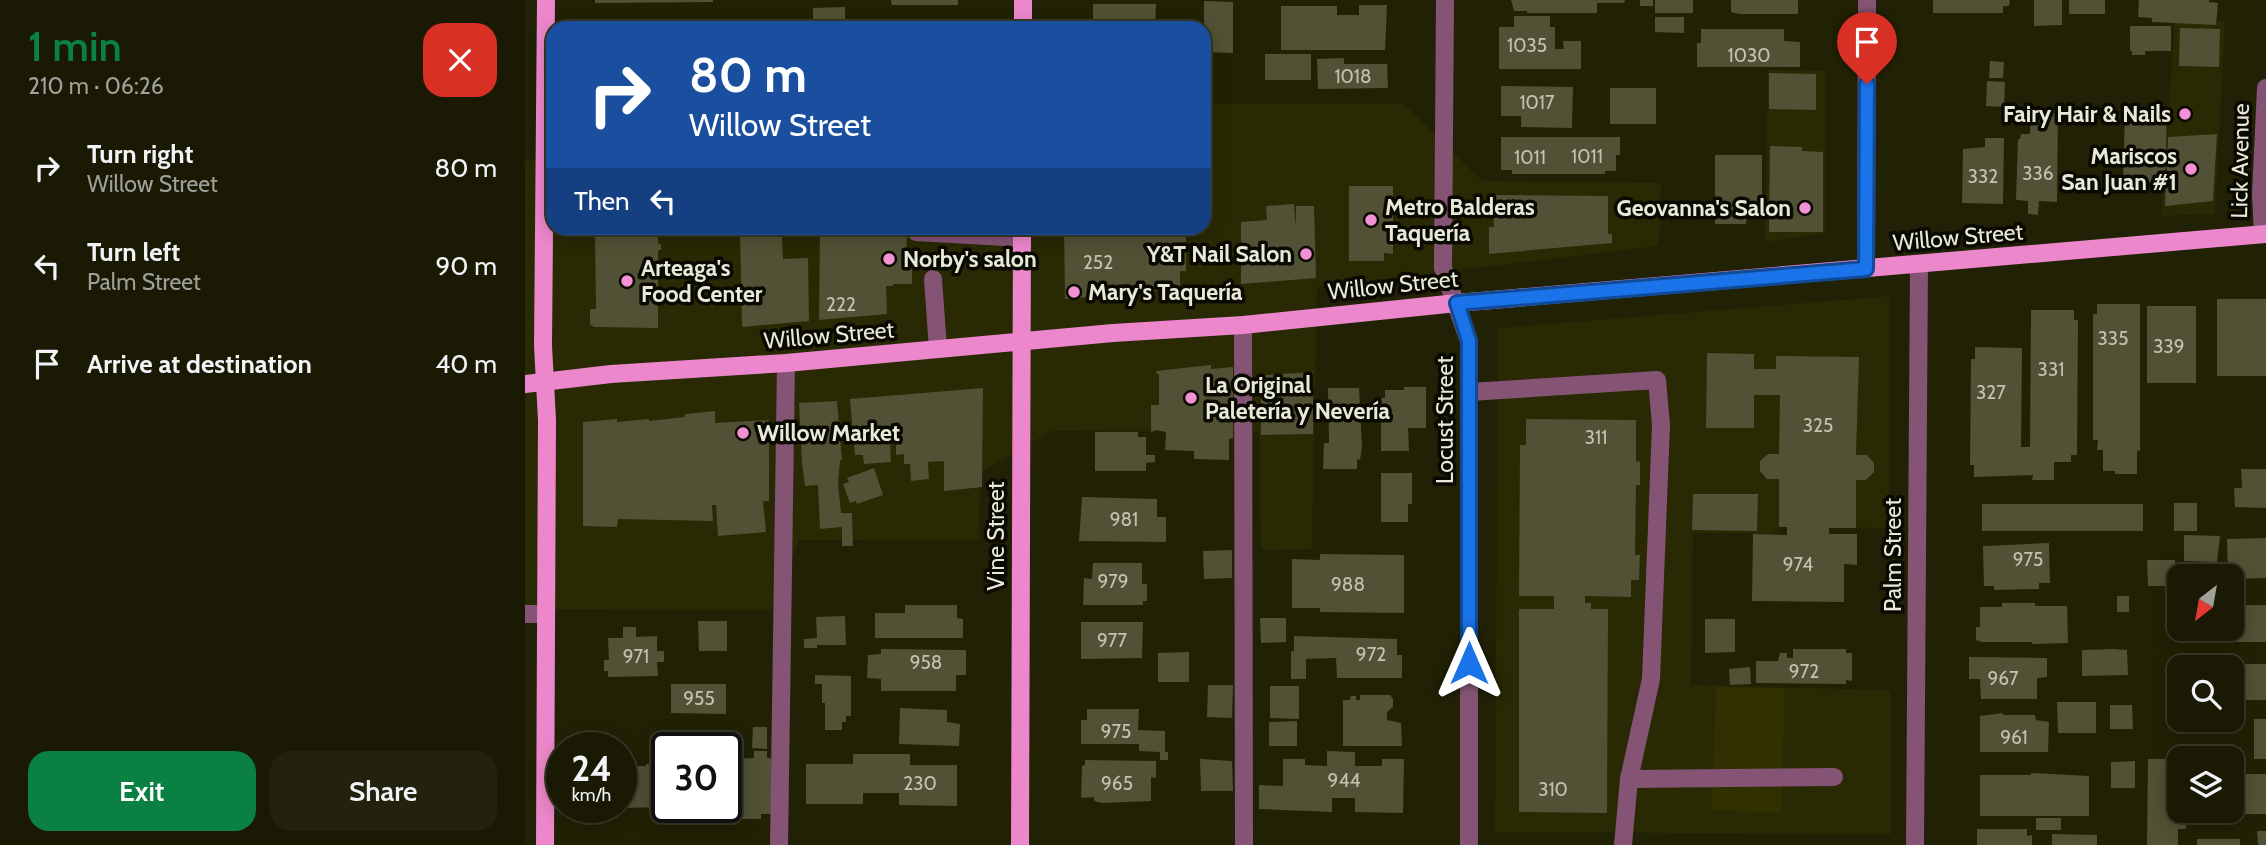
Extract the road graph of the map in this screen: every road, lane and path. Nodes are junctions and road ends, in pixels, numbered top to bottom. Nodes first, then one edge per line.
1 (546, 0) edge
2 (1023, 0) edge
3 (1445, 0) edge
4 (1867, 0) edge
5 (1023, 21) edge
6 (2266, 88) edge
7 (2264, 234) edge
8 (1022, 235) edge
9 (1919, 265) junction
10 (1866, 269) junction
11 (933, 279) dead end
12 (1457, 303) junction
13 (1243, 326) junction
14 (1021, 342) junction
15 (938, 349) junction
16 (786, 363) junction
17 (545, 382) junction
18 (525, 384) edge
19 (1470, 392) junction
20 (525, 614) edge
21 (545, 614) junction
22 (1834, 777) dead end
23 (1629, 779) junction
24 (545, 845) edge
25 (779, 845) edge
26 (1020, 845) edge
27 (1244, 845) edge
28 (1468, 845) edge
29 (1623, 845) edge
30 (1915, 845) edge

1 - 17 main road
2 - 5 main road
3 - 12 street, Locust Street
4 - 10 street
6 - 7 street, Lick Avenue
7 - 9 main road, Willow Street
8 - 14 main road, Vine Street
9 - 10 main road, Willow Street
9 - 30 street, Palm Street
10 - 12 main road, Willow Street
11 - 15 street
12 - 13 main road, Willow Street
12 - 19 street, Locust Street
13 - 14 main road, Willow Street
13 - 27 street
14 - 15 main road, Willow Street
14 - 26 main road, Vine Street
15 - 16 main road, Willow Street
16 - 17 main road, Willow Street
16 - 25 street
17 - 18 main road, Willow Street
17 - 21 main road
19 - 23 street
19 - 28 street, Locust Street
20 - 21 street
21 - 24 main road
22 - 23 street
23 - 29 street

